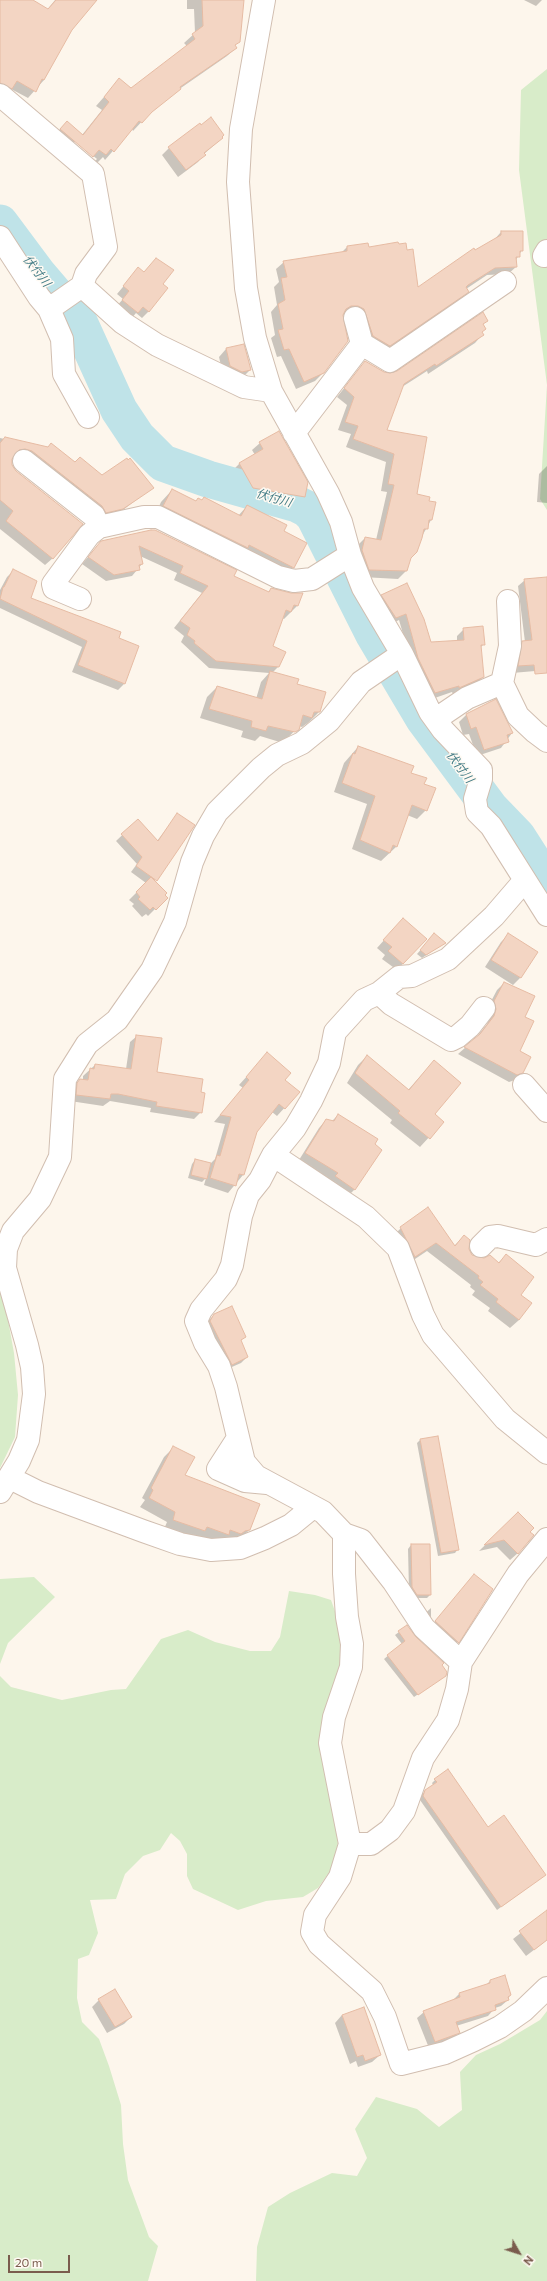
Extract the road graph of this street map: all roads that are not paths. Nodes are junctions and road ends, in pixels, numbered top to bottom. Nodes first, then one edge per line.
1 (264, 0) edge
2 (0, 95) edge
3 (0, 236) edge
4 (505, 282) dead end
5 (81, 287) junction
6 (50, 308) junction
7 (355, 318) dead end
8 (362, 344) junction
9 (271, 390) junction
10 (88, 416) dead end
11 (294, 433) junction
12 (24, 461) dead end
13 (99, 527) junction
14 (350, 555) junction
15 (80, 599) dead end
16 (508, 601) dead end
17 (393, 660) junction
18 (502, 683) junction
19 (436, 719) junction
20 (547, 740) edge
21 (525, 880) junction
22 (547, 915) edge
23 (379, 993) junction
24 (484, 1008) dead end
25 (524, 1086) dead end
26 (547, 1111) edge
27 (273, 1155) junction
28 (547, 1239) edge
29 (482, 1246) dead end
30 (547, 1453) edge
31 (5, 1485) edge
32 (313, 1506) junction
33 (344, 1534) junction
34 (547, 1539) edge
35 (461, 1662) junction
36 (350, 1844) junction
37 (547, 1988) edge

1 - 9 street
2 - 5 street
3 - 6 street
4 - 8 street
5 - 6 street
5 - 9 street
6 - 10 street
7 - 8 street
8 - 11 street
9 - 11 street
11 - 14 street
12 - 13 street
13 - 14 street
13 - 15 street
14 - 17 street
16 - 18 street
17 - 19 street
17 - 31 street
18 - 19 street
18 - 20 street
19 - 21 street
21 - 22 street
21 - 23 street
23 - 24 street
23 - 27 street
25 - 26 street
27 - 30 street
27 - 32 street
28 - 29 street
31 - 32 street
32 - 33 street
33 - 35 street
33 - 36 street
34 - 35 street
35 - 36 street
36 - 37 street

